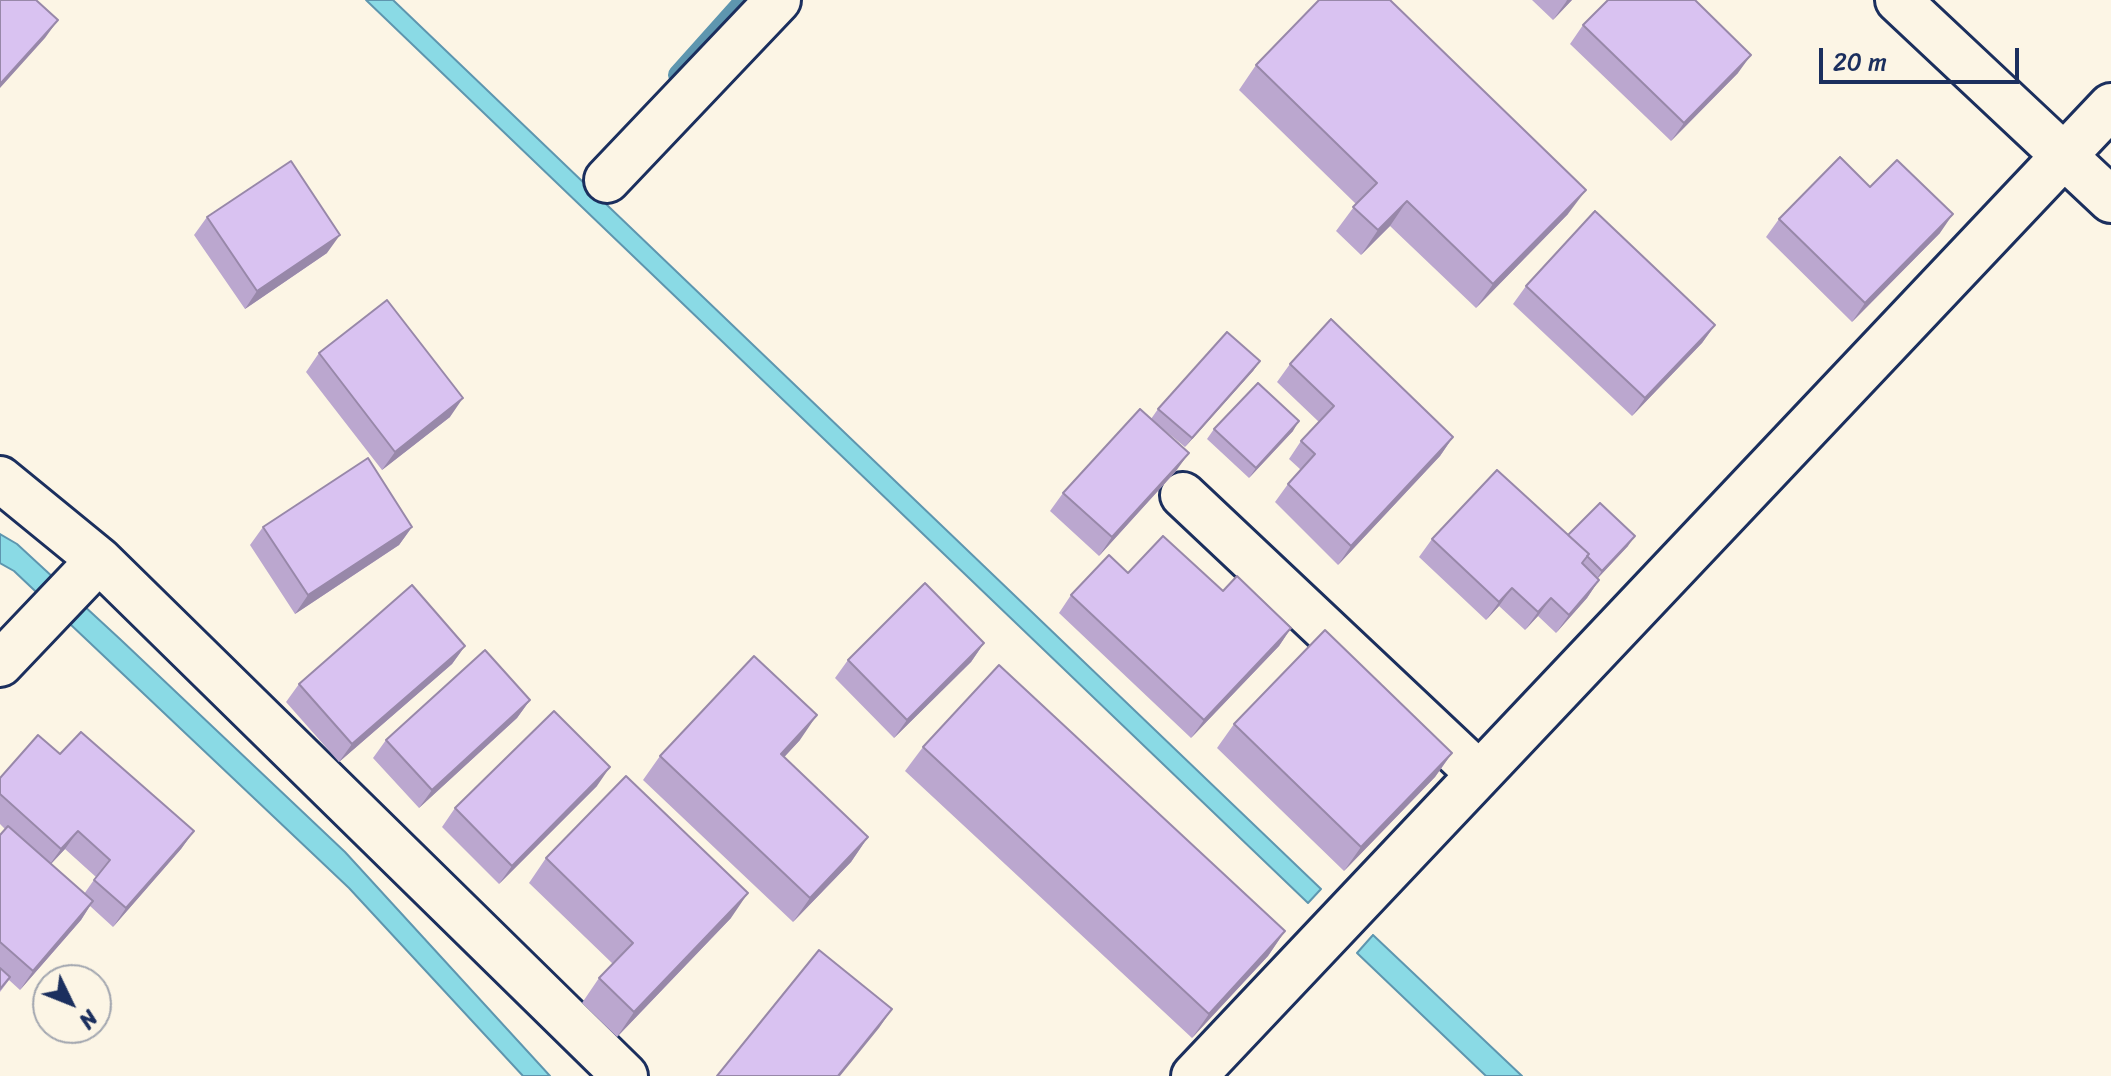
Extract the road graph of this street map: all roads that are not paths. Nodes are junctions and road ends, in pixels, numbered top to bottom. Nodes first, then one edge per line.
1 (778, 0) edge
2 (1898, 0) edge
3 (2111, 106) edge
4 (2063, 154) junction
5 (607, 180) dead end
6 (2111, 200) edge
7 (0, 479) edge
8 (1183, 495) dead end
9 (99, 560) junction
10 (0, 664) edge
11 (1479, 774) junction
12 (625, 1076) edge
13 (1194, 1076) edge

1 - 5 street
2 - 4 street
3 - 4 street
4 - 6 street
4 - 11 street
7 - 9 street
8 - 11 street
9 - 10 street
9 - 12 street
11 - 13 street

